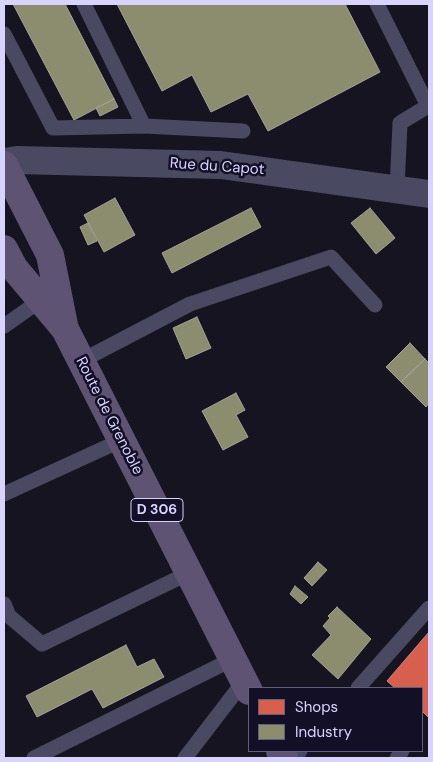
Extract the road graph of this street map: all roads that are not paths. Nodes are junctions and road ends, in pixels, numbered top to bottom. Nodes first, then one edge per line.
1 (84, 4) edge
2 (377, 4) edge
3 (4, 34) edge
4 (429, 106) edge
5 (144, 126) junction
6 (243, 131) dead end
7 (4, 163) edge
8 (397, 189) junction
9 (429, 194) edge
10 (4, 249) edge
11 (41, 300) junction
12 (375, 305) dead end
13 (4, 326) edge
14 (65, 329) junction
15 (81, 361) junction
16 (122, 440) junction
17 (4, 494) edge
18 (189, 573) junction
19 (4, 604) edge
20 (429, 608) edge
21 (242, 677) edge
22 (359, 687) edge
23 (34, 758) edge
24 (185, 758) edge

1 - 5 lane
2 - 4 lane
3 - 5 lane
4 - 8 lane
5 - 6 lane
7 - 8 street, Rue du Capot
7 - 14 main road, Route de Grenoble / D 306
8 - 9 street, Rue du Capot
10 - 11 main road, Route de Grenoble / D 306
11 - 13 lane
11 - 14 main road, Route de Grenoble / D 306
12 - 15 lane
14 - 15 main road, Route de Grenoble / D 306
15 - 16 main road, Route de Grenoble / D 306
16 - 17 lane
16 - 18 main road, Route de Grenoble / D 306
18 - 19 lane
18 - 21 main road, Route de Grenoble / D 306
20 - 22 lane
21 - 23 lane
21 - 24 lane

